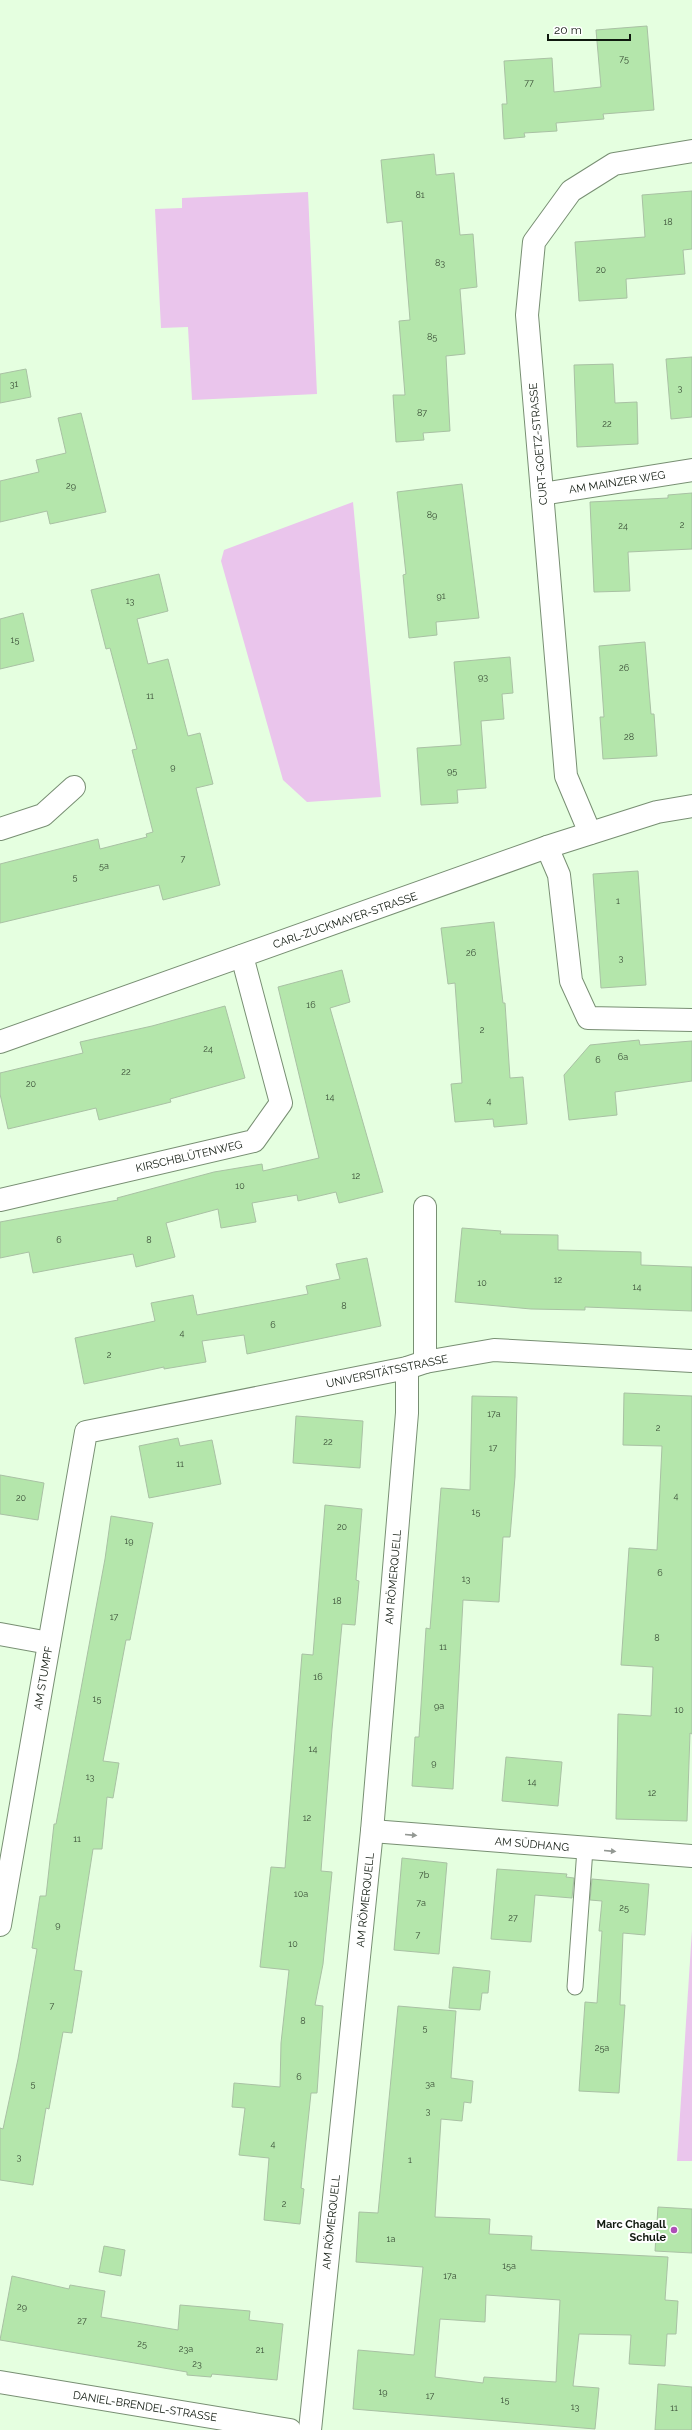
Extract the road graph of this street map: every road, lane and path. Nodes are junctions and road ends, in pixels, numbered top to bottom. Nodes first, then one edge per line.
1 (692, 151) edge
2 (692, 470) edge
3 (542, 494) junction
4 (74, 787) dead end
5 (692, 806) edge
6 (0, 828) edge
7 (590, 833) junction
8 (547, 847) junction
9 (242, 956) junction
10 (692, 1020) edge
11 (0, 1042) edge
12 (0, 1200) edge
13 (425, 1207) dead end
14 (692, 1361) edge
15 (416, 1365) junction
16 (86, 1432) joint
17 (0, 1634) edge
18 (49, 1643) junction
19 (372, 1831) junction
20 (585, 1849) junction
21 (692, 1856) edge
22 (0, 1925) edge
23 (575, 1987) dead end
24 (0, 2382) edge
25 (290, 2430) edge
26 (310, 2430) edge

1 - 3 street, CURT-GOETZ-STRASSE
2 - 3 street, AM MAINZER WEG
3 - 7 street, CURT-GOETZ-STRASSE
4 - 6 street
5 - 7 street, CARL-ZUCKMAYER-STRASSE
7 - 8 street, CARL-ZUCKMAYER-STRASSE
8 - 9 street, CARL-ZUCKMAYER-STRASSE
8 - 10 street
9 - 11 street, CARL-ZUCKMAYER-STRASSE
9 - 12 street, KIRSCHBLÜTENWEG
13 - 15 street, AM RÖMERQUELL
14 - 15 street, UNIVERSITÄTSSTRASSE
15 - 16 street, UNIVERSITÄTSSTRASSE
15 - 19 street, AM RÖMERQUELL
16 - 18 street, AM STUMPF
17 - 18 street
18 - 22 street, AM STUMPF
19 -> 20 street, AM SÜDHANG
19 - 26 street, AM RÖMERQUELL
20 -> 21 street, AM SÜDHANG
20 - 23 lane
24 - 25 street, DANIEL-BRENDEL-STRASSE

